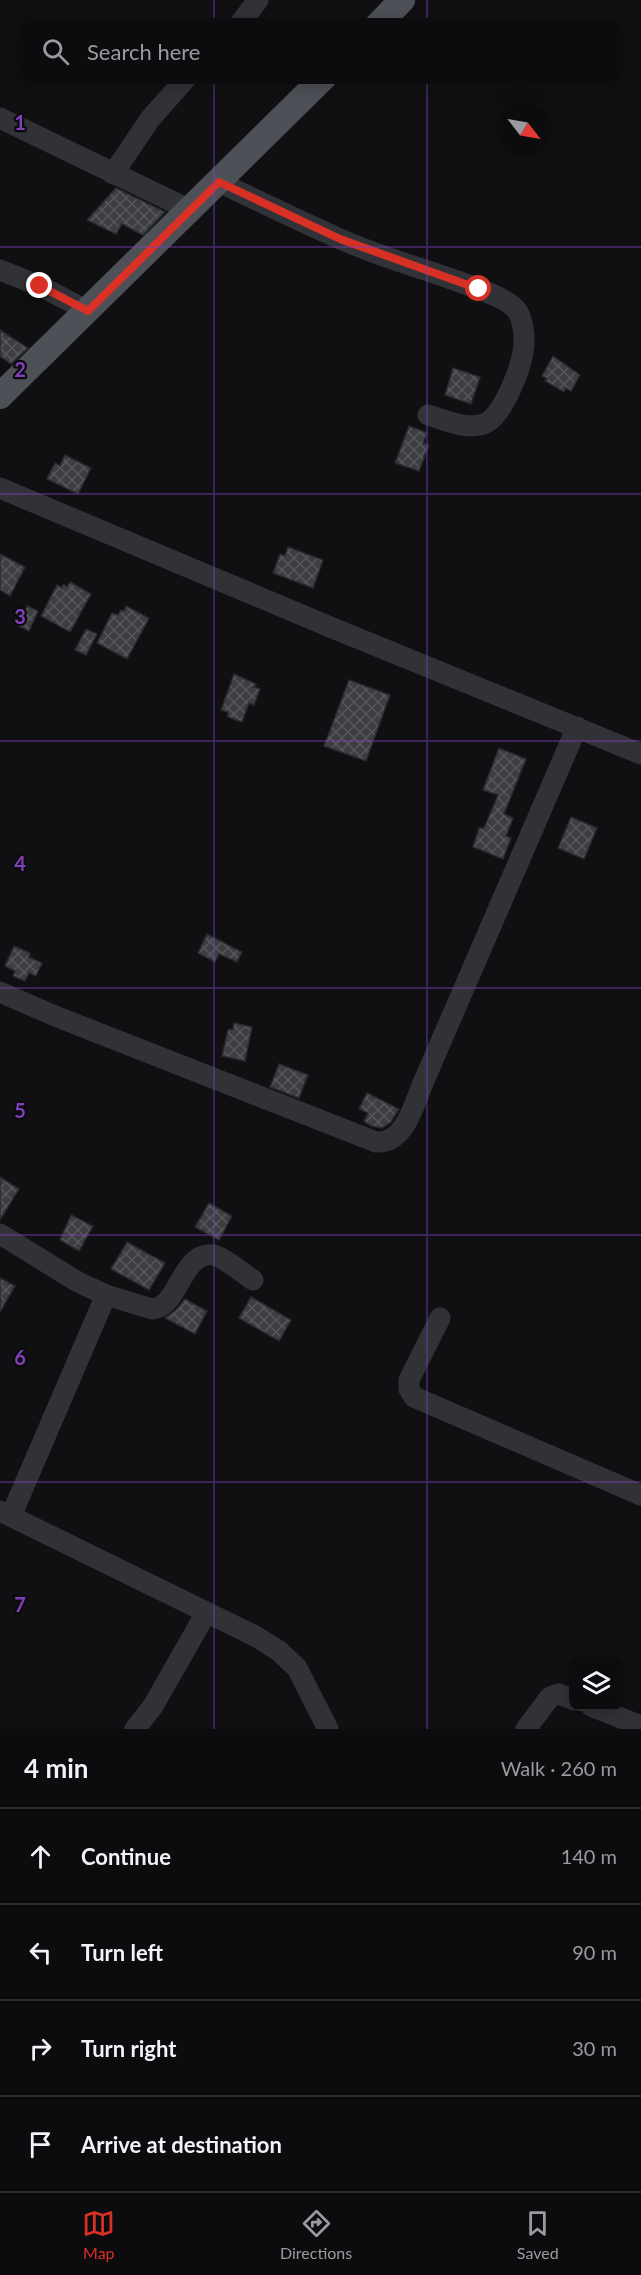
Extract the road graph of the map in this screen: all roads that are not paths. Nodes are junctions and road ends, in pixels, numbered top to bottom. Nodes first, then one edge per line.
1 (258, 0) edge
2 (402, 0) edge
3 (244, 18) edge
4 (384, 18) edge
5 (181, 84) edge
6 (317, 84) edge
7 (0, 118) edge
8 (113, 174) junction
9 (219, 182) junction
10 (190, 210) junction
11 (0, 270) edge
12 (88, 311) junction
13 (0, 396) edge
14 (428, 415) dead end
15 (0, 488) edge
16 (577, 728) junction
17 (641, 754) edge
18 (0, 992) edge
19 (0, 1234) edge
20 (253, 1280) dead end
21 (106, 1295) junction
22 (440, 1318) dead end
23 (641, 1495) edge
24 (6, 1514) edge
25 (206, 1612) junction
26 (569, 1698) edge
27 (602, 1711) edge
28 (641, 1726) edge
29 (135, 1729) edge
30 (328, 1729) edge
31 (526, 1729) edge

1 - 3 street
2 - 4 main road
5 - 8 street
6 - 9 main road
7 - 8 street
8 - 10 street
9 - 10 main road
9 - 14 street
10 - 12 main road
11 - 12 street
12 - 13 main road
15 - 16 street
16 - 17 street
16 - 18 street
19 - 21 street
20 - 21 street
21 - 24 street
22 - 23 street
24 - 25 street
25 - 29 street
25 - 30 street
26 - 31 street
27 - 28 street

